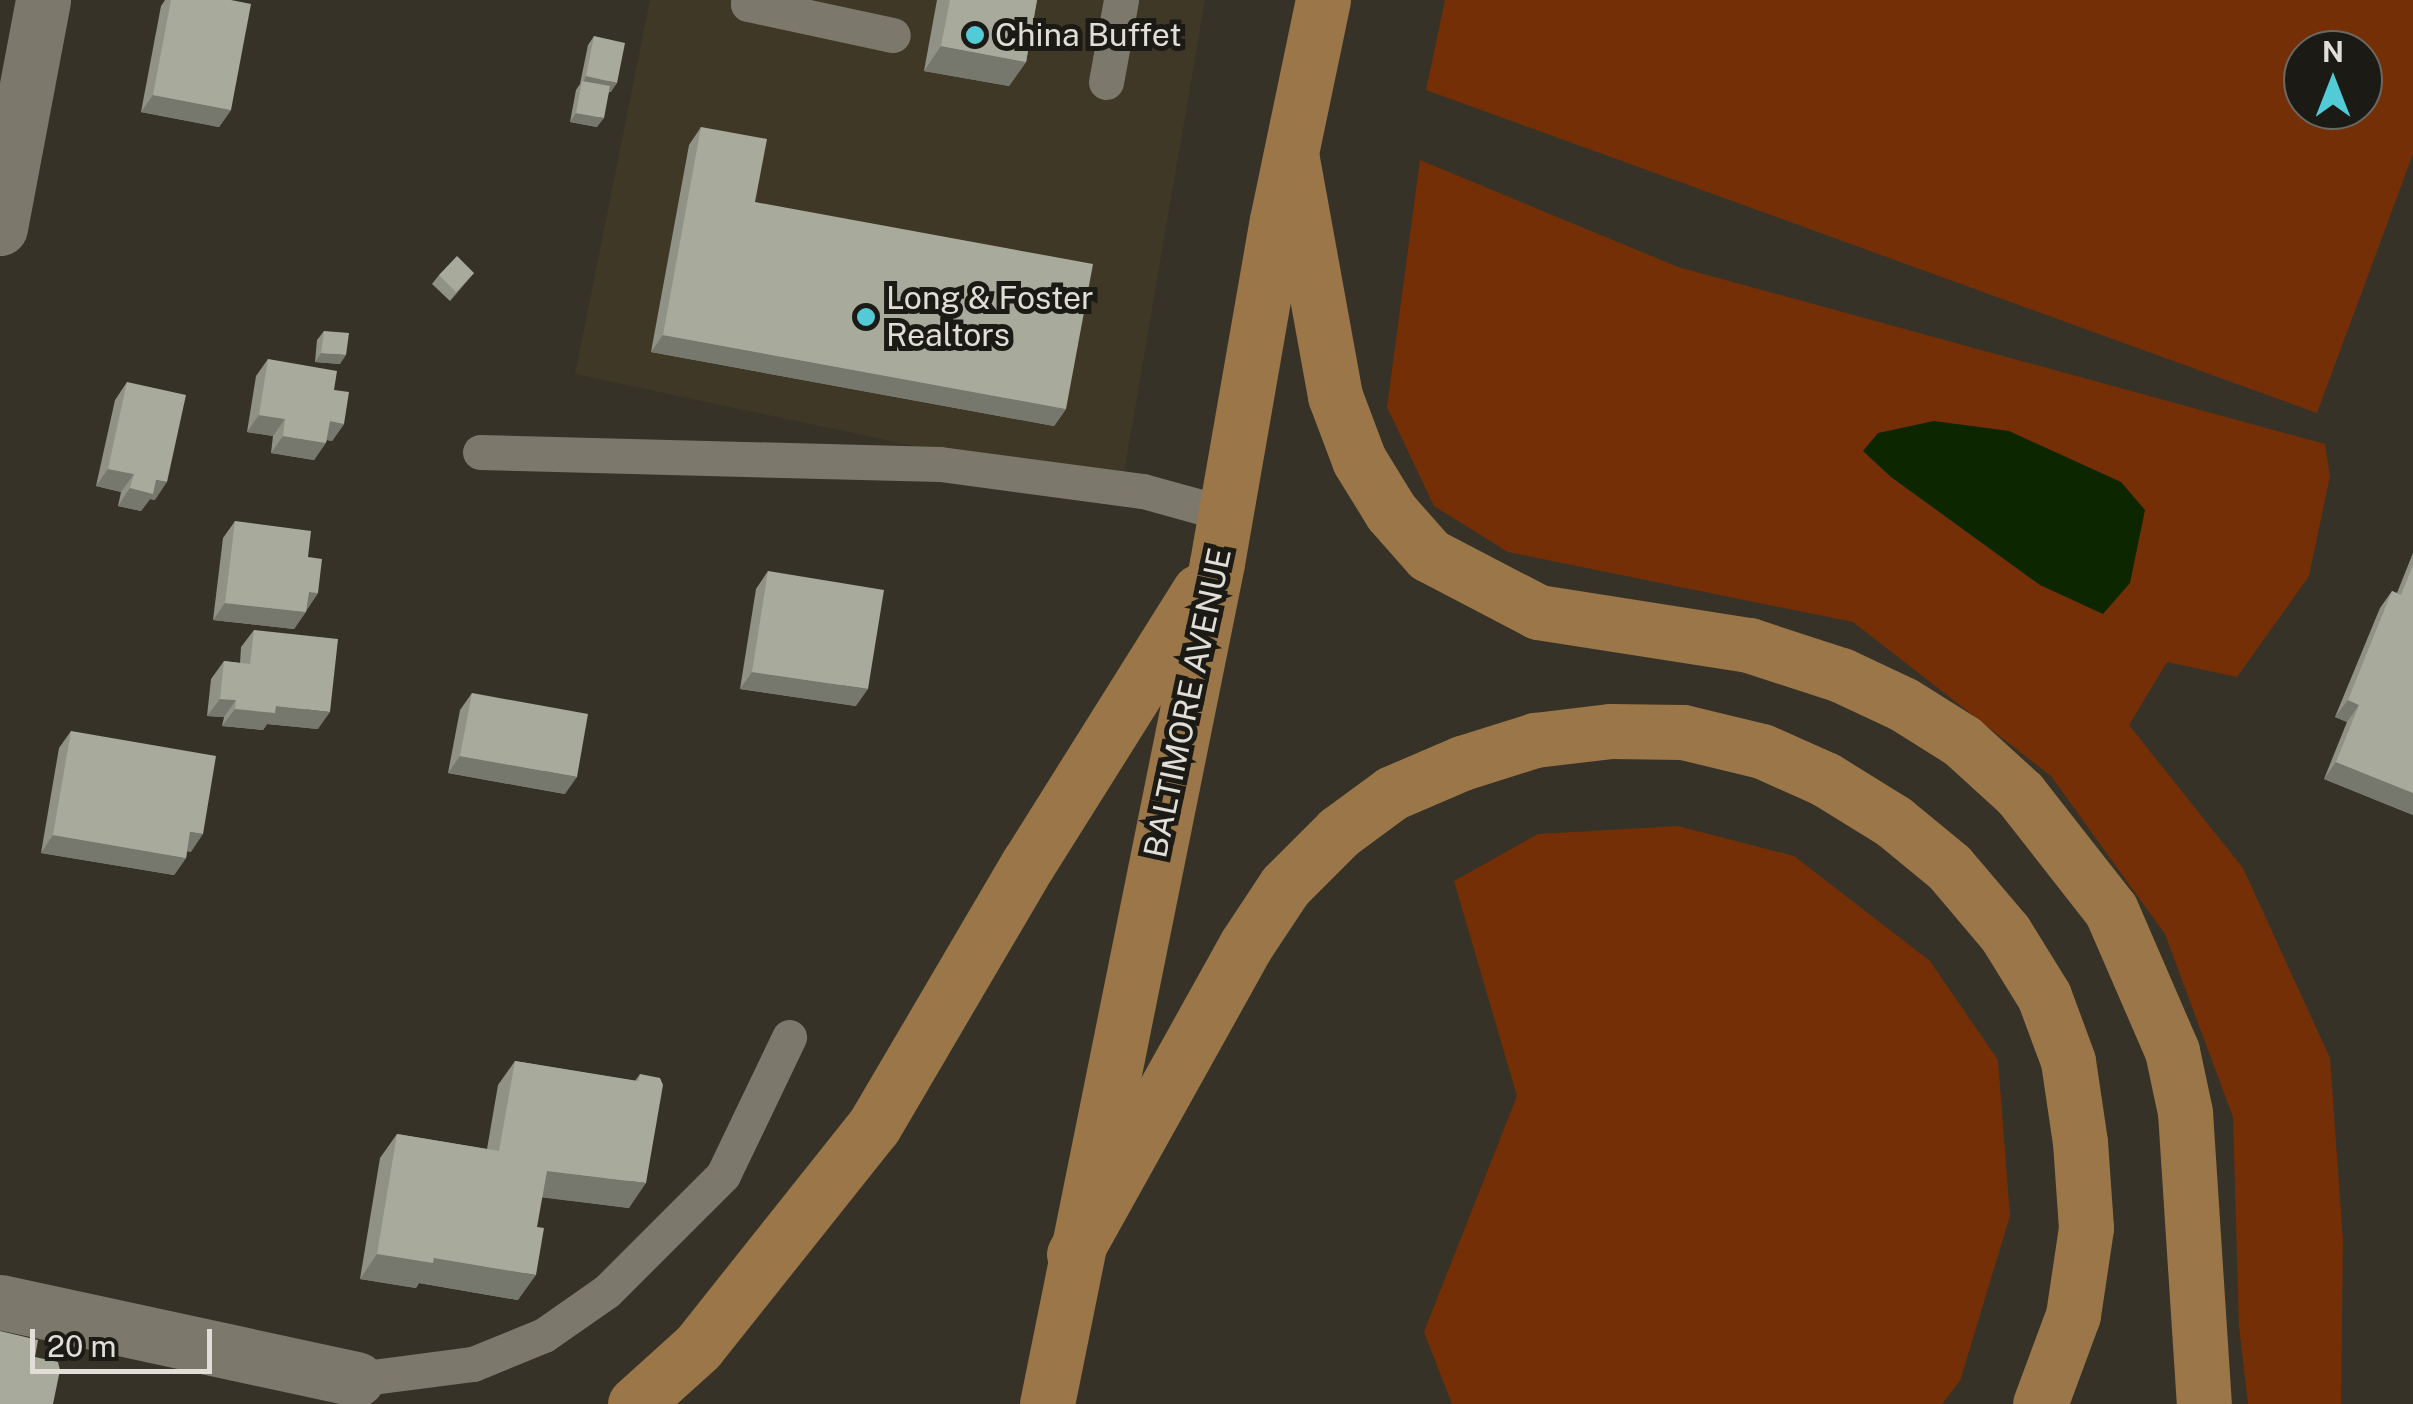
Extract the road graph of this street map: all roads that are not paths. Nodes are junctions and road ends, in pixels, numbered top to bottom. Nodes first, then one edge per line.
1 (43, 0) edge
2 (749, 0) edge
3 (1121, 0) edge
4 (1322, 0) edge
5 (892, 35) dead end
6 (1106, 82) dead end
7 (1292, 159) junction
8 (0, 228) edge
9 (480, 452) dead end
10 (1221, 538) junction
11 (789, 1037) dead end
12 (1074, 1254) junction
13 (0, 1302) edge
14 (357, 1379) joint
15 (635, 1404) edge
16 (1047, 1404) edge
17 (2040, 1404) edge
18 (2204, 1404) edge

1 - 8 street
2 - 5 lane
3 - 6 lane
4 - 7 main road, BALTIMORE AVENUE
7 - 10 main road, BALTIMORE AVENUE
7 - 18 main road
9 - 10 lane
10 - 12 main road, BALTIMORE AVENUE
10 - 15 main road
11 - 14 lane
12 - 16 main road, BALTIMORE AVENUE
12 - 17 main road
13 - 14 street

